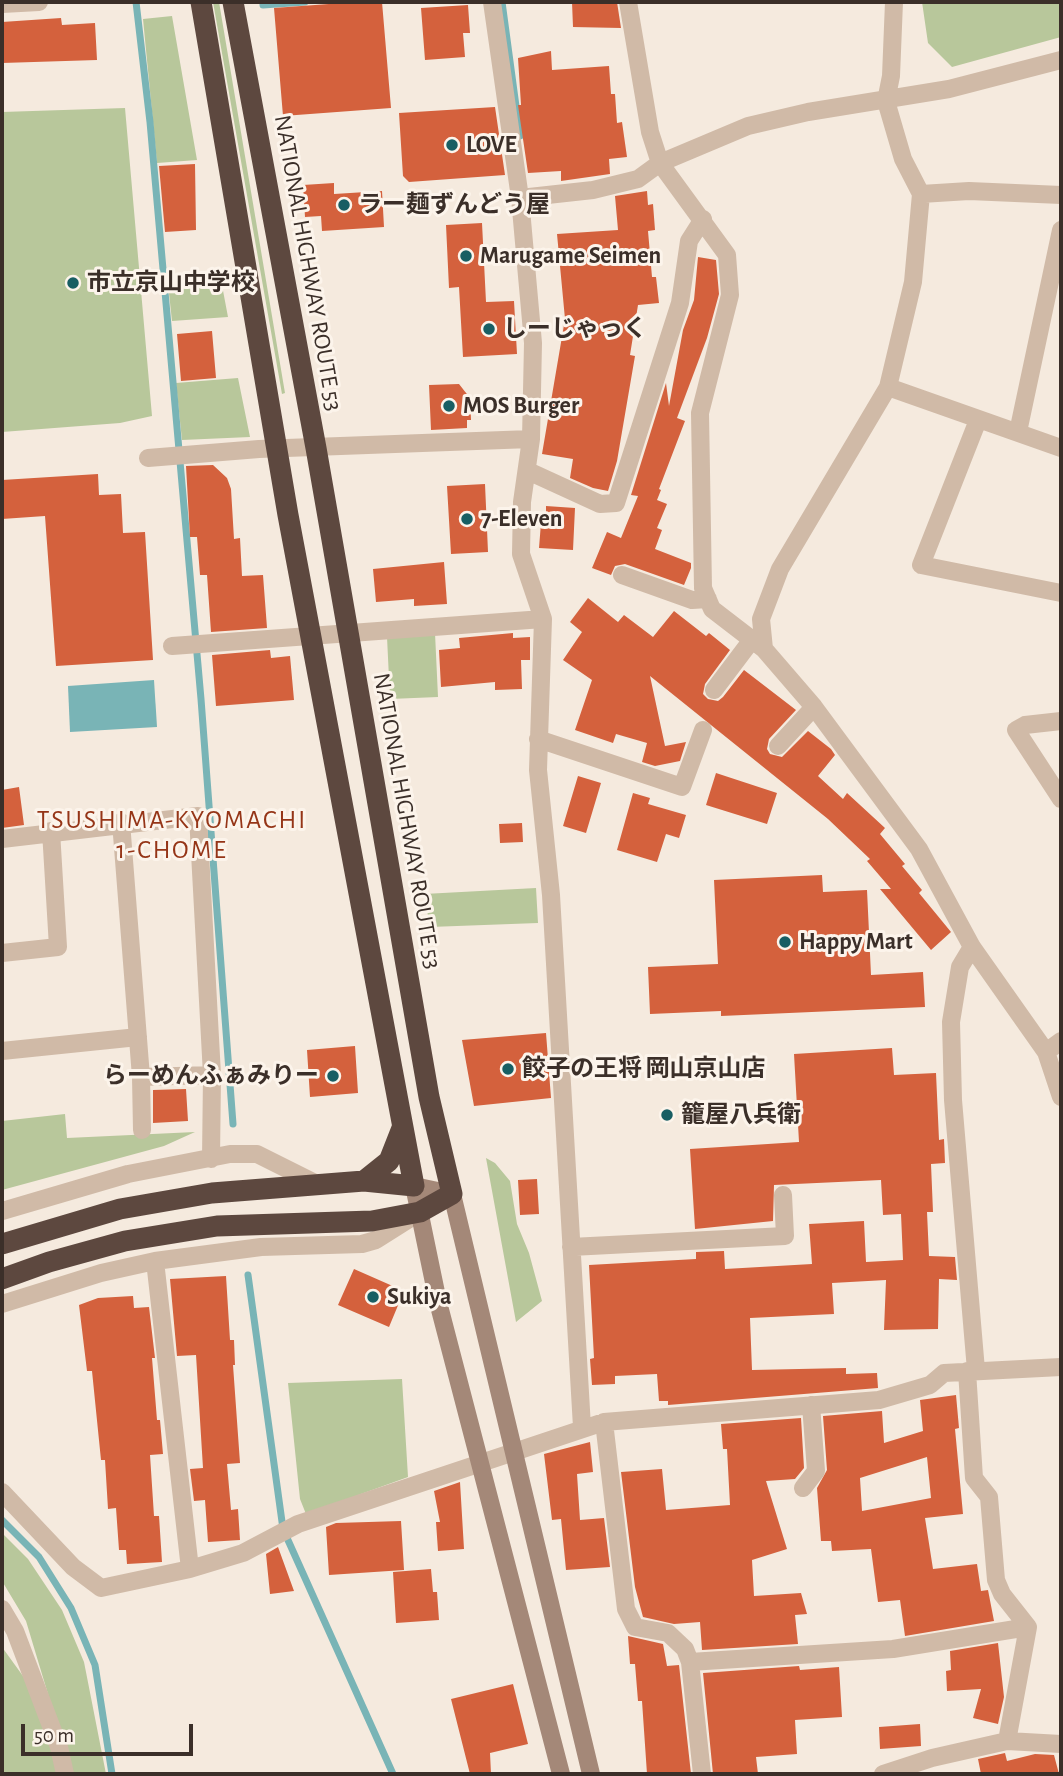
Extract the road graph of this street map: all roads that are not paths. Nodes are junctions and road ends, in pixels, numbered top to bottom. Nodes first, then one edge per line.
1 (39, 2) edge
2 (201, 2) edge
3 (233, 2) edge
4 (492, 2) edge
5 (628, 2) edge
6 (894, 2) edge
7 (2, 4) edge
8 (1061, 60) edge
9 (886, 101) junction
10 (660, 163) junction
11 (921, 194) junction
12 (1061, 195) edge
13 (520, 198) junction
14 (703, 219) junction
15 (1061, 230) edge
16 (888, 387) junction
17 (978, 420) junction
18 (1018, 432) junction
19 (531, 439) junction
20 (316, 448) junction
21 (1061, 448) edge
22 (277, 449) junction
23 (148, 458) dead end
24 (528, 471) junction
25 (622, 575) dead end
26 (1061, 593) edge
27 (708, 599) junction
28 (543, 618) junction
29 (347, 631) junction
30 (313, 636) junction
31 (758, 645) junction
32 (172, 646) dead end
33 (714, 690) dead end
34 (814, 707) junction
35 (1061, 720) edge
36 (704, 730) dead end
37 (538, 739) junction
38 (778, 746) dead end
39 (1061, 799) edge
40 (121, 822) junction
41 (51, 831) junction
42 (2, 839) edge
43 (972, 947) junction
44 (2, 953) edge
45 (138, 1037) junction
46 (1061, 1041) edge
47 (2, 1051) edge
48 (1046, 1052) junction
49 (212, 1075) junction
50 (141, 1077) junction
51 (1061, 1097) edge
52 (402, 1126) junction
53 (142, 1130) dead end
54 (211, 1159) junction
55 (364, 1181) junction
56 (315, 1183) junction
57 (414, 1186) junction
58 (452, 1194) junction
59 (783, 1195) dead end
60 (2, 1211) edge
61 (420, 1212) junction
62 (2, 1244) edge
63 (571, 1247) junction
64 (155, 1261) junction
65 (2, 1279) edge
66 (2, 1304) edge
67 (1061, 1367) edge
68 (972, 1371) junction
69 (811, 1405) junction
70 (604, 1422) junction
71 (582, 1427) junction
72 (512, 1451) junction
73 (481, 1461) junction
74 (803, 1488) dead end
75 (2, 1492) edge
76 (190, 1569) junction
77 (2, 1609) edge
78 (1028, 1627) junction
79 (8, 1631) edge
80 (690, 1662) junction
81 (1007, 1741) junction
82 (1061, 1744) edge
83 (65, 1774) edge
84 (561, 1774) edge
85 (591, 1774) edge
86 (702, 1774) edge
87 (883, 1774) edge

1 - 7 street
2 - 22 highway
3 - 20 highway, NATIONAL HIGHWAY ROUTE 53
4 - 13 street
5 - 10 street
6 - 9 street
8 - 9 street
9 - 10 street
9 - 11 street
10 - 13 street
10 - 14 street
11 - 12 street
11 - 16 street
13 - 19 street
14 - 24 street
14 - 27 street
15 - 18 street
16 - 17 street
16 - 31 street
17 - 18 street
17 - 26 street
18 - 21 street
19 - 20 street
19 - 24 street
20 - 22 street
20 - 29 highway, NATIONAL HIGHWAY ROUTE 53
22 - 23 street
22 - 30 highway
24 - 28 street
25 - 27 street
27 - 31 street
28 - 29 street
28 - 37 street
29 - 30 street
29 - 58 highway, NATIONAL HIGHWAY ROUTE 53
30 - 32 street
30 - 52 highway
31 - 33 street
31 - 34 street
34 - 38 street
34 - 43 street
35 - 39 street
36 - 37 street
37 - 63 street
40 - 41 street
40 - 45 street
40 - 49 street
41 - 42 street
41 - 44 street
43 - 48 street
43 - 68 street
45 - 47 street
45 - 50 street
46 - 48 street
48 - 51 street
49 - 50 street
49 - 54 street
50 - 53 street
52 - 55 highway
52 - 57 highway
54 - 56 street
54 - 60 street
55 - 56 highway
55 - 57 highway
56 - 62 highway
57 - 58 street
57 - 61 street
58 - 61 highway
58 - 72 street
59 - 63 street
61 - 64 street
61 - 65 highway
61 - 73 street
63 - 71 street
64 - 66 street
64 - 76 street
67 - 68 street
68 - 69 street
68 - 78 street
69 - 70 street
69 - 74 street
70 - 71 street
70 - 80 street
71 - 72 street
72 - 73 street
72 - 85 street
73 - 76 street
73 - 84 street
75 - 76 street
77 - 79 street
78 - 80 street
78 - 81 street
79 - 83 street
80 - 86 street
81 - 82 street
81 - 87 street

